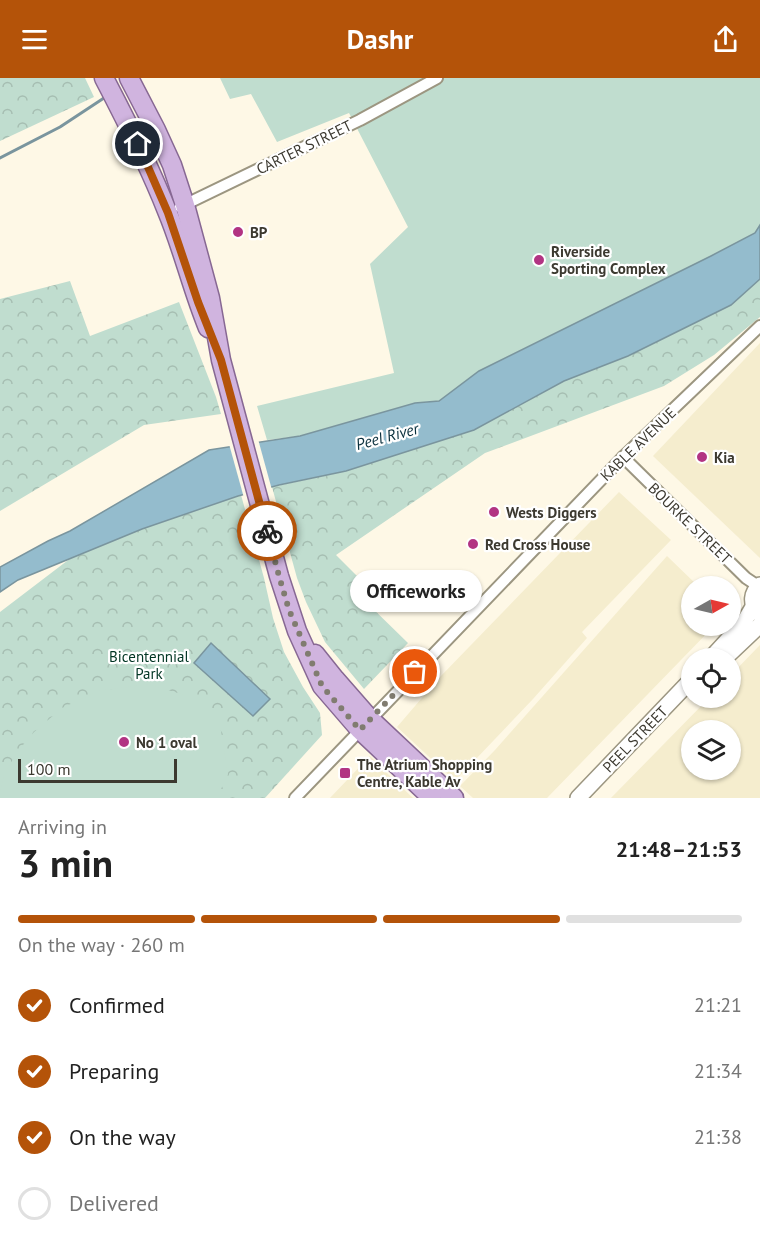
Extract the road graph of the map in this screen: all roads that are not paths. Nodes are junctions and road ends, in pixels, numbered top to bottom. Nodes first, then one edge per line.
1 (104, 78) edge
2 (129, 78) edge
3 (437, 78) edge
4 (176, 209) junction
5 (760, 326) edge
6 (623, 457) junction
7 (759, 586) edge
8 (756, 611) edge
9 (760, 625) edge
10 (720, 648) edge
11 (735, 648) edge
12 (681, 691) edge
13 (681, 704) edge
14 (365, 724) junction
15 (295, 798) edge
16 (432, 798) edge
17 (454, 798) edge
18 (578, 798) edge
19 (591, 798) edge

1 - 4 main road
2 - 4 main road
3 - 4 street, CARTER STREET
4 - 14 main road
5 - 6 street, KABLE AVENUE
6 - 7 street, BOURKE STREET
6 - 14 street, KABLE AVENUE
7 - 8 main road
8 - 10 main road
9 - 11 main road
12 - 18 main road, PEEL STREET
13 - 19 main road, PEEL STREET
14 - 15 street, KABLE AVENUE
14 - 16 main road
14 - 17 main road

